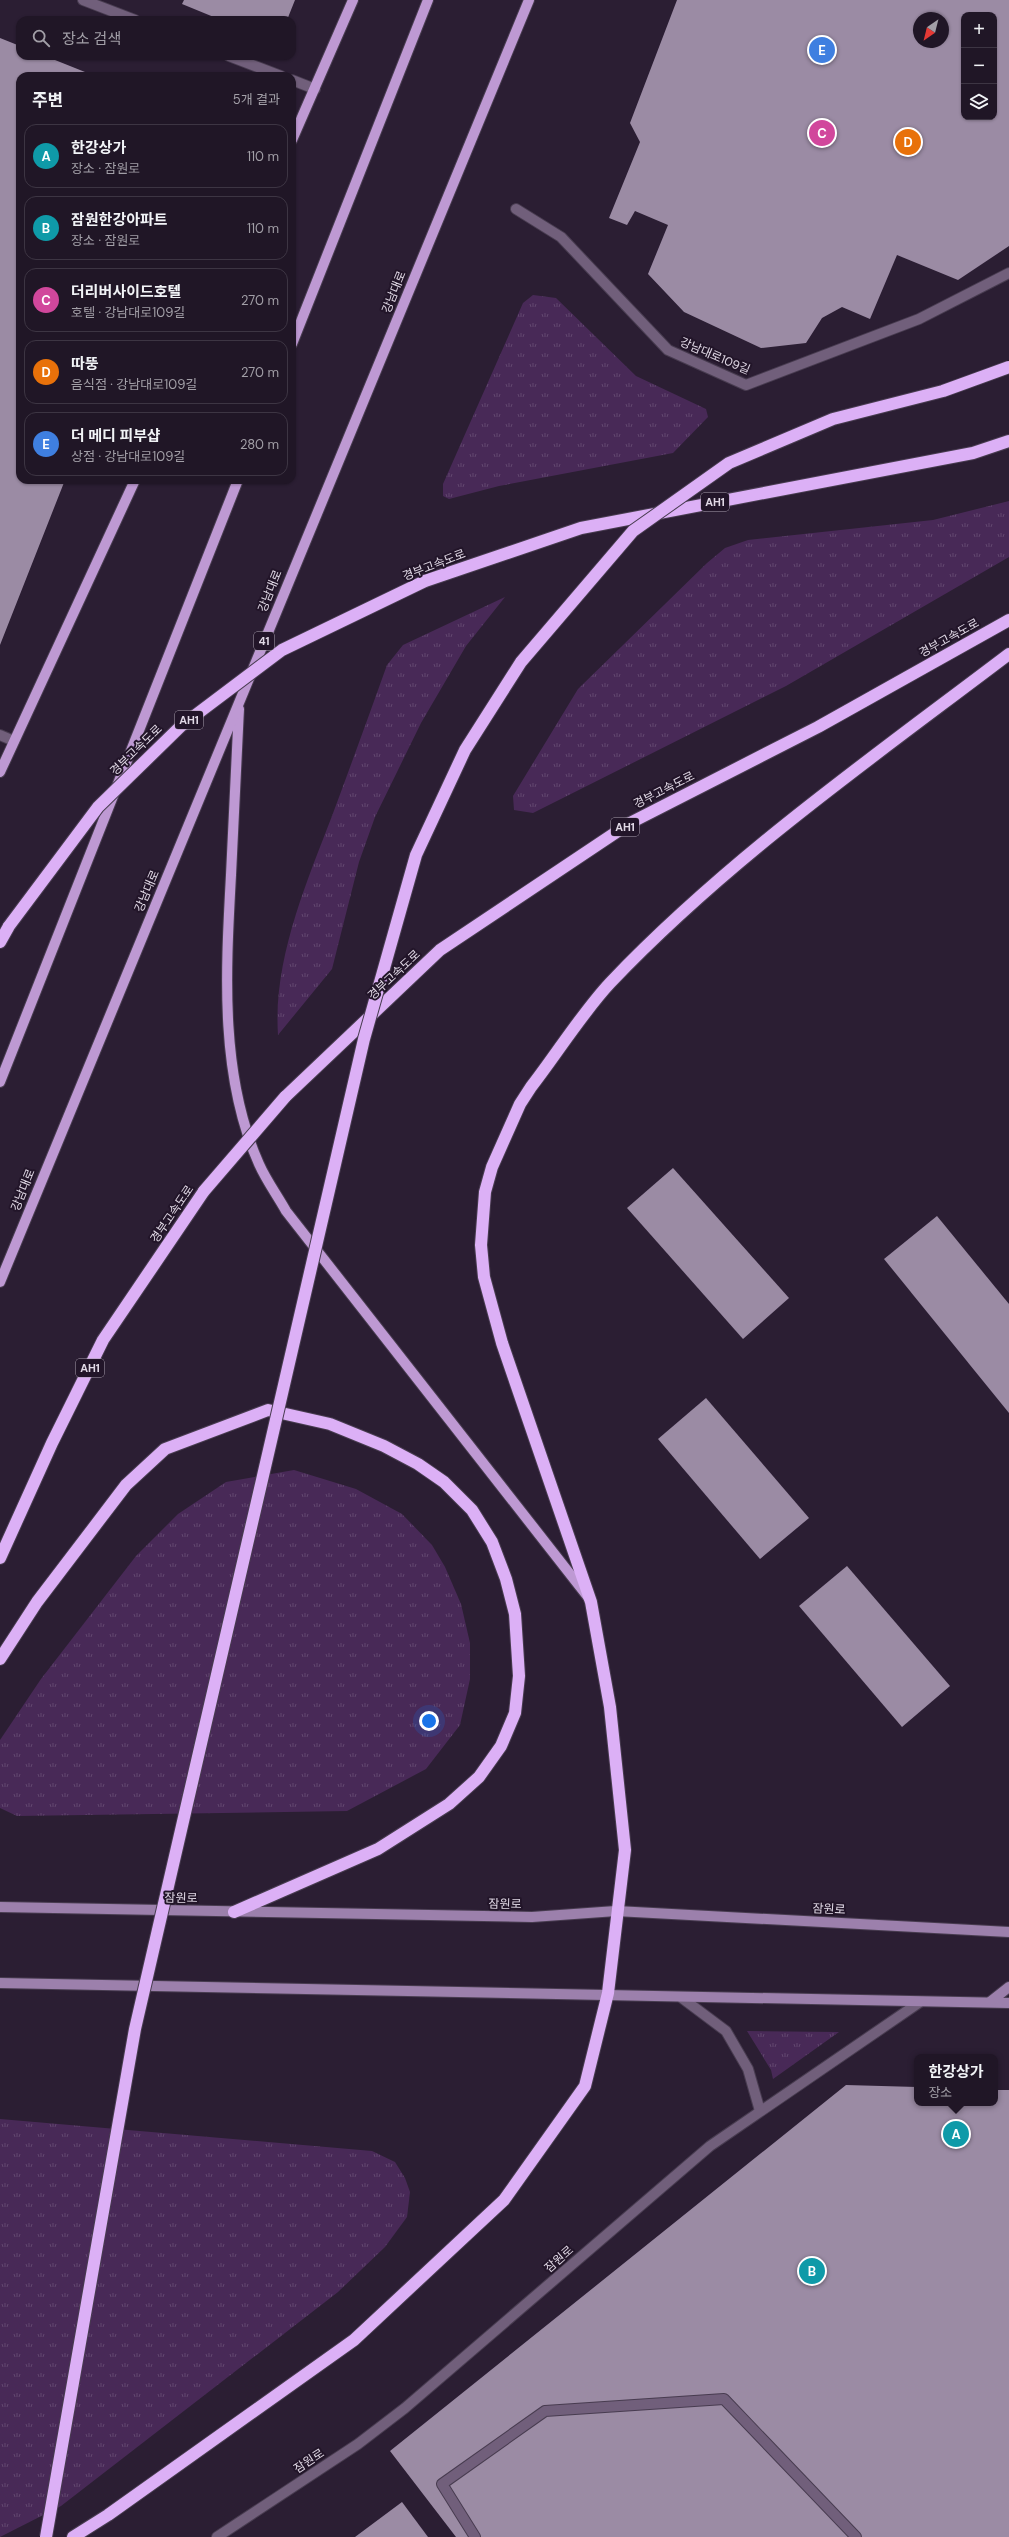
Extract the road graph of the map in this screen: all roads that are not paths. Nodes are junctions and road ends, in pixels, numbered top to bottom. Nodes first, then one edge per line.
1 (83, 0) edge
2 (352, 0) edge
3 (428, 0) edge
4 (529, 0) edge
5 (125, 16) edge
6 (239, 60) edge
7 (270, 72) edge
8 (296, 82) edge
9 (315, 89) junction
10 (296, 131) edge
11 (516, 209) dead end
12 (1009, 273) edge
13 (296, 334) edge
14 (1009, 367) edge
15 (1009, 441) edge
16 (132, 484) edge
17 (236, 484) edge
18 (1009, 620) edge
19 (1009, 654) edge
20 (239, 701) junction
21 (0, 735) edge
22 (14, 741) junction
23 (0, 772) edge
24 (0, 942) edge
25 (0, 1082) edge
26 (0, 1282) edge
27 (0, 1558) edge
28 (591, 1602) junction
29 (0, 1659) edge
30 (0, 1907) edge
31 (616, 1911) junction
32 (234, 1912) junction
33 (1009, 1932) edge
34 (0, 1983) edge
35 (1009, 1987) edge
36 (608, 1993) junction
37 (682, 1998) junction
38 (920, 2002) junction
39 (990, 2002) junction
40 (1009, 2003) edge
41 (760, 2111) junction
42 (46, 2537) edge
43 (73, 2537) edge
44 (217, 2537) edge
45 (475, 2537) edge
46 (856, 2537) edge

1 - 5 street
2 - 9 main road
3 - 13 main road
4 - 20 main road, 강남대로 / 41
6 - 7 street
8 - 9 street
9 - 10 main road
11 - 12 street, 강남대로109길
14 - 42 highway, bridge
15 - 24 highway, 경부고속도로 / AH1, bridge
16 - 22 main road
17 - 25 main road
18 - 27 highway, 경부고속도로 / AH1, bridge
19 - 28 highway
20 - 26 main road, 강남대로 / 41
20 - 28 main road
21 - 22 street
22 - 23 main road
28 - 31 highway
29 - 32 highway
30 - 32 main road, 잠원로
31 - 32 main road, 잠원로
31 - 33 main road, 잠원로
31 - 36 highway
34 - 36 main road
35 - 39 main road
36 - 37 main road
36 - 43 highway
37 - 38 main road
37 - 41 street
38 - 39 main road
38 - 41 street, 잠원로
39 - 40 main road
41 - 44 street, 잠원로
45 - 46 street

